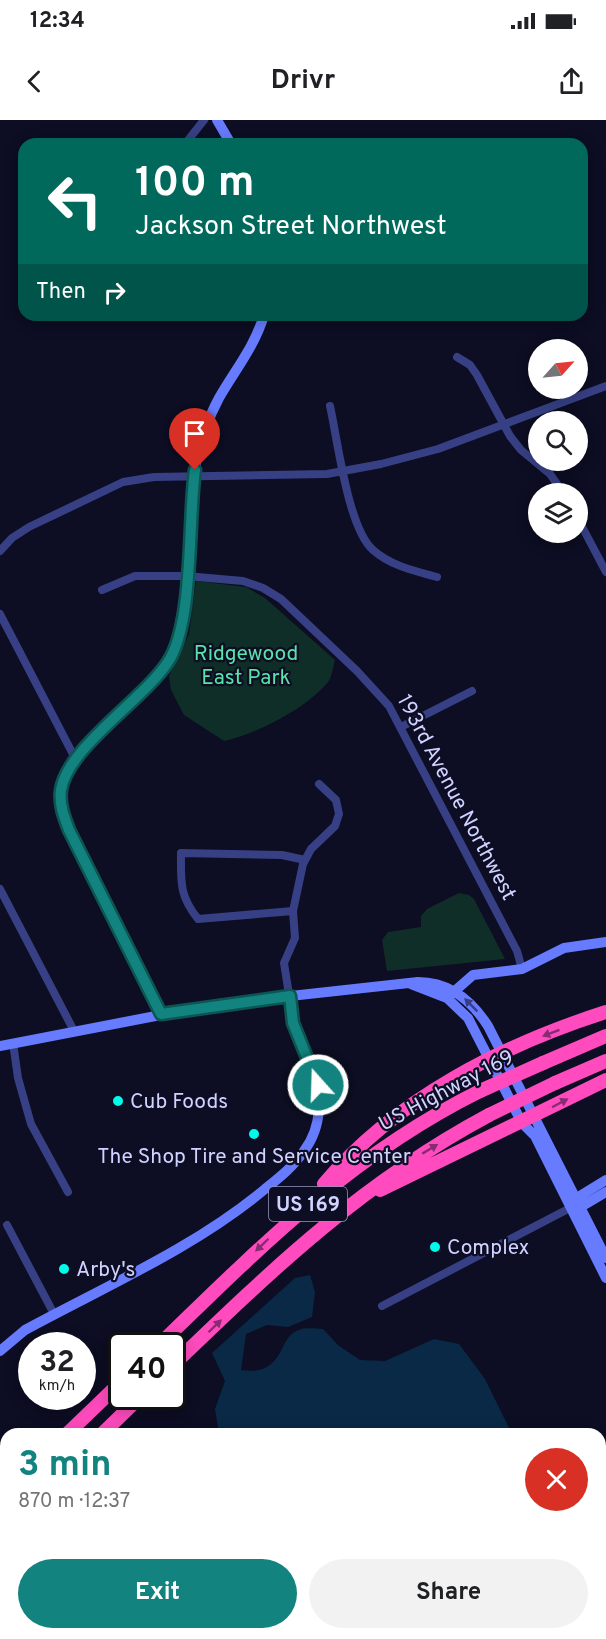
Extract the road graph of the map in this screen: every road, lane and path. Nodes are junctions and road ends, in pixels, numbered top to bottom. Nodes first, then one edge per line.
1 (204, 120) edge
2 (217, 120) edge
3 (190, 138) edge
4 (228, 138) edge
5 (262, 321) edge
6 (457, 357) dead end
7 (606, 386) edge
8 (330, 406) dead end
9 (504, 424) junction
10 (344, 471) junction
11 (194, 477) junction
12 (556, 483) edge
13 (588, 538) edge
14 (0, 551) edge
15 (606, 572) edge
16 (186, 576) junction
17 (437, 577) dead end
18 (102, 590) dead end
19 (0, 615) edge
20 (472, 691) dead end
21 (401, 727) junction
22 (76, 760) junction
23 (319, 784) dead end
24 (305, 860) junction
25 (0, 889) edge
26 (293, 911) junction
27 (606, 942) edge
28 (522, 969) junction
29 (450, 994) junction
30 (290, 1000) junction
31 (606, 1012) edge
32 (161, 1014) junction
33 (74, 1031) junction
34 (606, 1036) edge
35 (13, 1044) junction
36 (0, 1046) edge
37 (496, 1057) junction
38 (606, 1061) edge
39 (606, 1080) edge
40 (528, 1120) junction
41 (606, 1180) edge
42 (68, 1192) dead end
43 (606, 1192) edge
44 (307, 1204) junction
45 (575, 1205) junction
46 (7, 1225) dead end
47 (322, 1226) junction
48 (606, 1258) edge
49 (606, 1278) edge
50 (382, 1306) dead end
51 (54, 1314) junction
52 (173, 1332) edge
53 (0, 1351) edge
54 (186, 1353) edge
55 (108, 1394) edge
56 (127, 1410) edge
57 (73, 1428) edge
58 (108, 1428) edge

1 - 3 street
2 - 4 street
5 - 11 street
6 - 9 street
7 - 9 street
8 - 10 street
9 - 10 street
9 - 12 street
10 - 11 street
10 - 17 street
11 - 14 street
11 - 16 street
13 - 15 street
16 - 18 street, 193rd Avenue Northwest
16 - 21 street, 193rd Avenue Northwest
16 - 22 street
19 - 22 street
20 - 21 street
21 - 28 street, 193rd Avenue Northwest
22 - 32 street
23 - 24 street
24 - 26 street
24 - 26 street
25 - 33 street
26 - 30 street
27 - 28 street
28 - 29 street
29 - 30 street
29 - 37 street
30 - 32 street
30 - 51 street
31 -> 37 highway
32 - 33 street
33 - 35 street
34 - 44 highway, US Highway 169 / US 169, bridge
35 - 36 street
35 - 42 street
37 - 40 street
37 - 40 street
37 - 44 highway
47 -> 38 highway, US Highway 169 / US 169, bridge
40 -> 39 highway
40 - 45 street
40 - 47 highway
41 - 45 street
43 - 45 street
44 -> 52 highway, US Highway 169 / US 169
45 - 48 street
45 - 49 street
45 - 50 street
46 - 51 street
54 -> 47 highway, US Highway 169 / US 169
51 - 53 street
55 - 57 highway
56 - 58 highway

